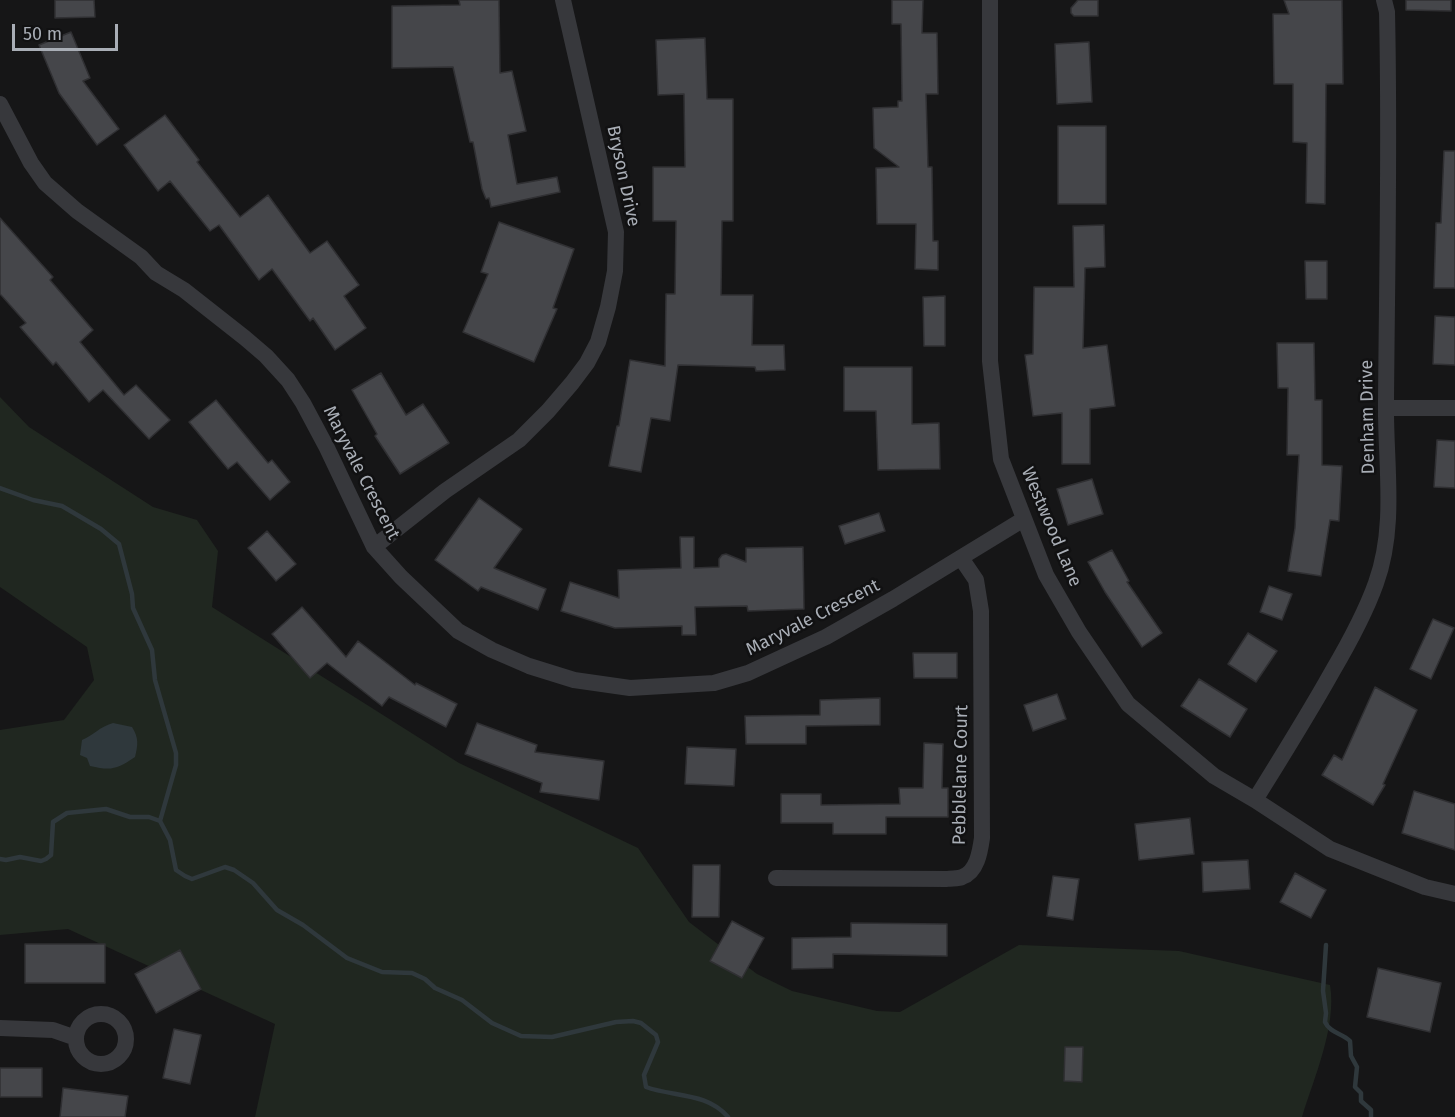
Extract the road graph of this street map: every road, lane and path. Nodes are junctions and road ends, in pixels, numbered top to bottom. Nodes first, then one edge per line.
1 (563, 0) edge
2 (990, 0) edge
3 (1384, 0) edge
4 (0, 104) edge
5 (1386, 408) junction
6 (1455, 408) edge
7 (1024, 519) junction
8 (374, 547) junction
9 (961, 558) junction
10 (1255, 800) junction
11 (776, 878) dead end
12 (1455, 894) edge
13 (0, 1028) edge
14 (76, 1038) dead end

1 - 8 street, Bryson Drive
2 - 7 street, Westwood Lane
3 - 5 street, Denham Drive
4 - 8 street, Maryvale Crescent
5 - 6 street
5 - 10 street, Denham Drive
7 - 9 street, Maryvale Crescent
7 - 10 street, Westwood Lane
8 - 9 street, Maryvale Crescent
9 - 11 street, Pebblelane Court
10 - 12 street, Westwood Lane
13 - 14 street

